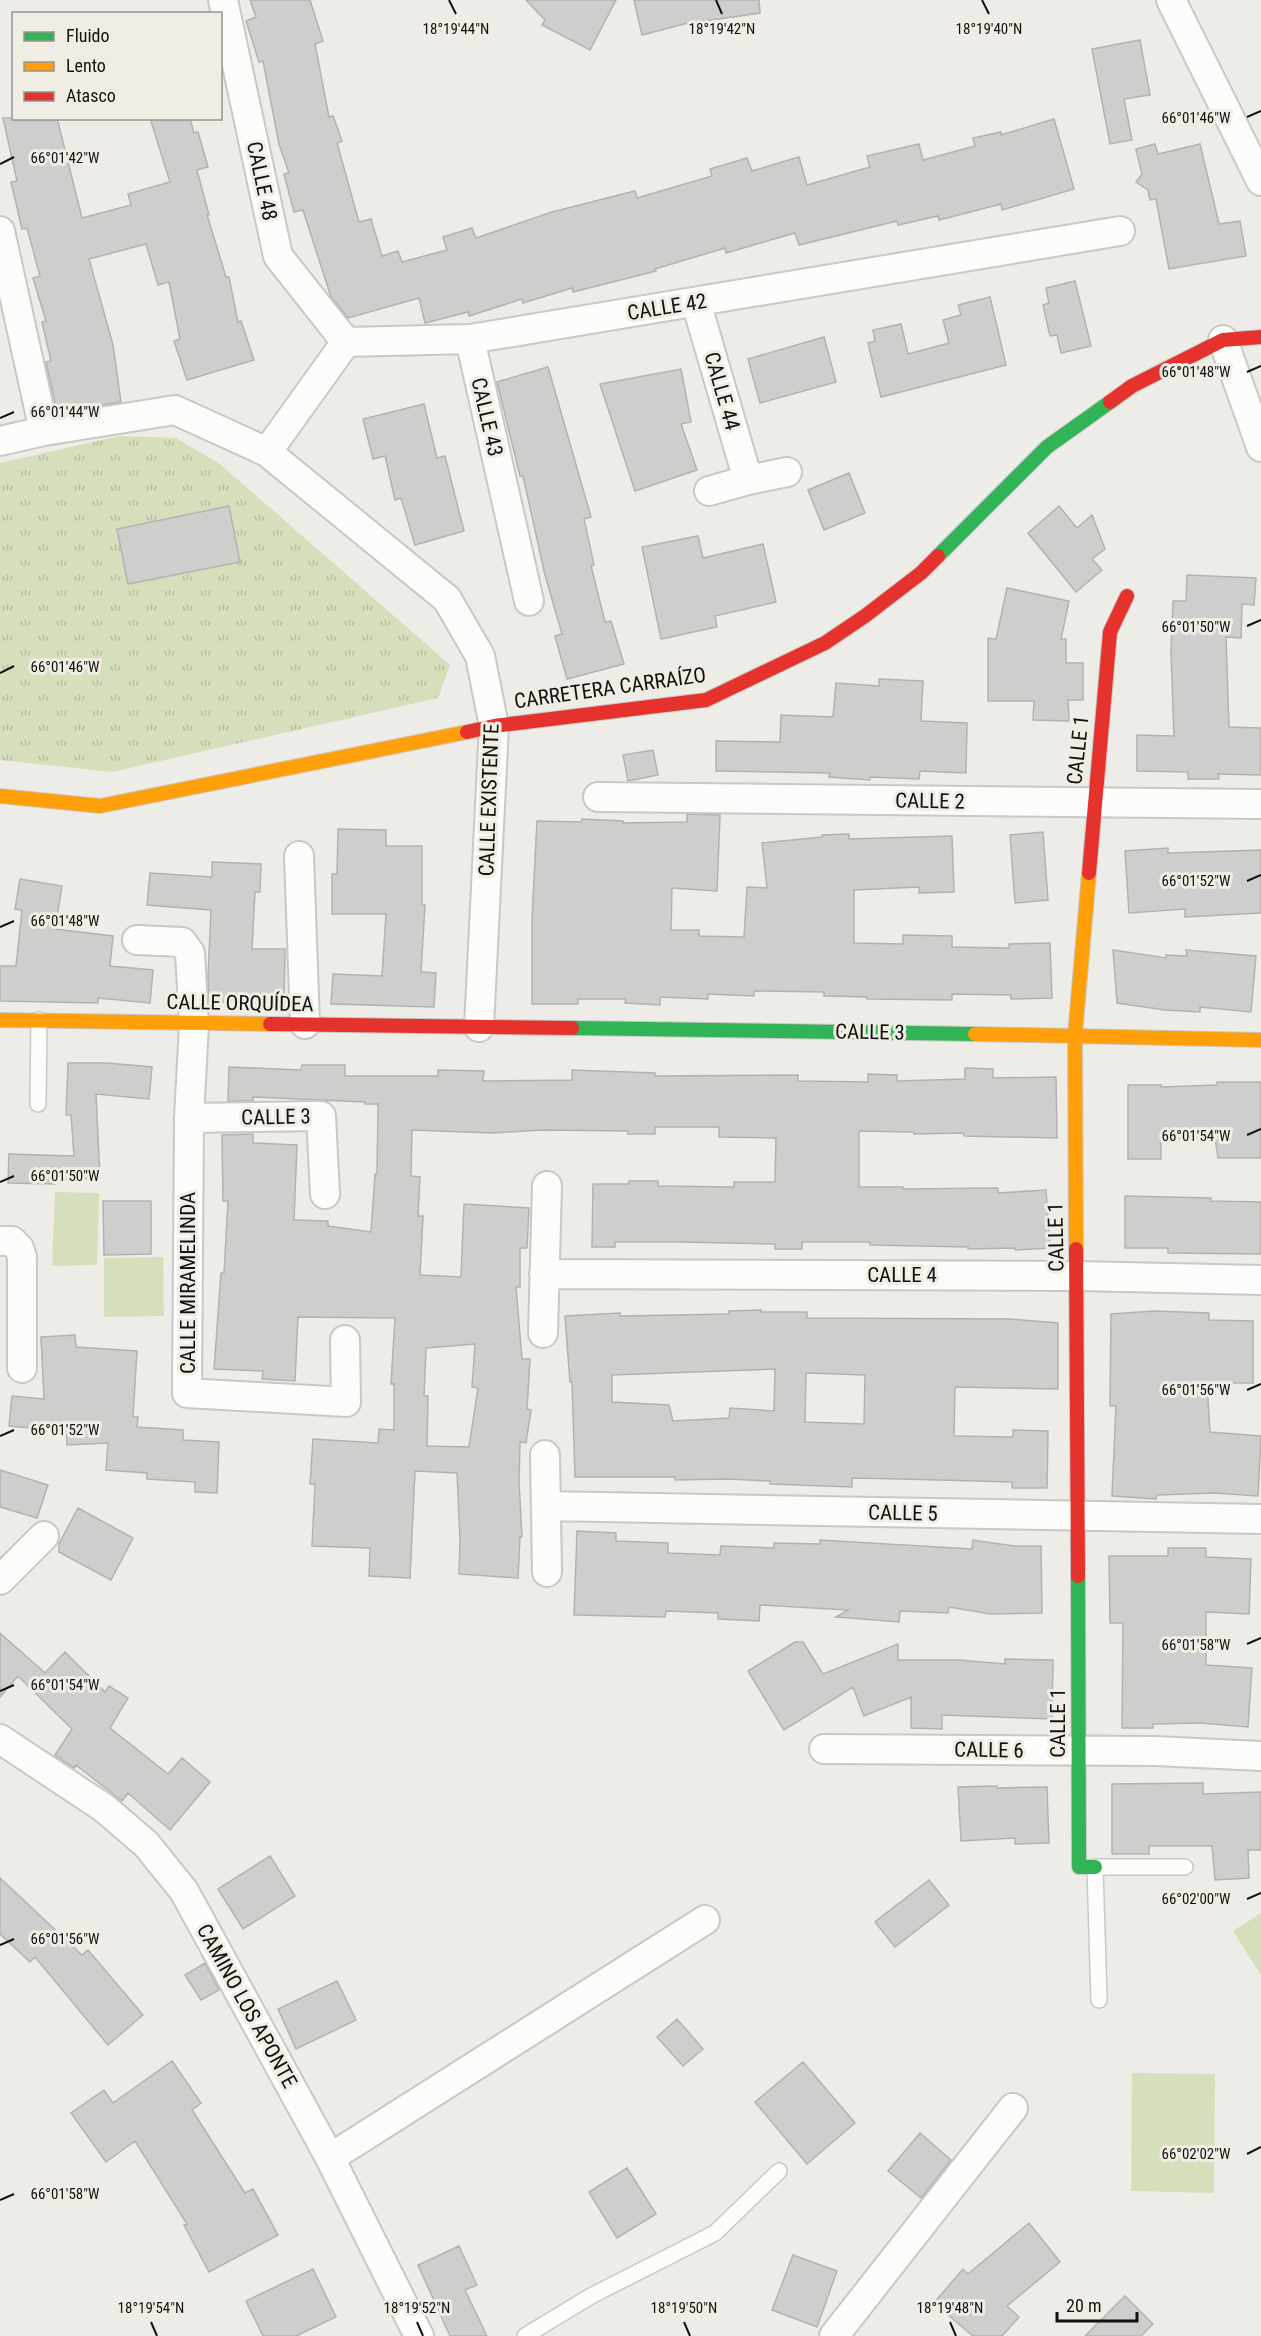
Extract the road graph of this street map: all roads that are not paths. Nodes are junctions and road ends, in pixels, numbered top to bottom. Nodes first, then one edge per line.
1 (223, 0) edge
2 (1171, 0) edge
3 (1261, 181) edge
4 (0, 231) edge
5 (1120, 231) dead end
6 (696, 302) junction
7 (1261, 337) edge
8 (470, 339) junction
9 (1223, 340) junction
10 (346, 342) junction
11 (44, 431) junction
12 (0, 441) edge
13 (1261, 447) edge
14 (267, 452) junction
15 (787, 472) dead end
16 (748, 480) junction
17 (709, 491) dead end
18 (1126, 596) dead end
19 (529, 601) dead end
20 (494, 726) junction
21 (0, 796) edge
22 (598, 797) dead end
23 (1094, 802) junction
24 (1261, 804) edge
25 (299, 855) dead end
26 (137, 940) dead end
27 (0, 1020) edge
28 (39, 1020) junction
29 (194, 1024) junction
30 (305, 1024) junction
31 (479, 1027) junction
32 (1075, 1035) junction
33 (1261, 1040) edge
34 (38, 1104) dead end
35 (189, 1118) junction
36 (547, 1186) dead end
37 (324, 1194) dead end
38 (0, 1241) edge
39 (544, 1274) junction
40 (1077, 1276) junction
41 (1261, 1280) edge
42 (543, 1333) dead end
43 (345, 1340) dead end
44 (22, 1368) dead end
45 (545, 1455) dead end
46 (546, 1506) junction
47 (1078, 1517) junction
48 (1261, 1519) edge
49 (44, 1536) dead end
50 (547, 1572) dead end
51 (0, 1580) edge
52 (0, 1739) edge
53 (824, 1749) dead end
54 (1079, 1751) junction
55 (1261, 1756) edge
56 (1095, 1867) junction
57 (1185, 1867) dead end
58 (705, 1920) dead end
59 (1099, 2000) dead end
60 (1013, 2108) dead end
61 (330, 2158) junction
62 (778, 2171) dead end
63 (419, 2336) edge
64 (525, 2336) edge
65 (834, 2336) edge

1 - 10 street, CALLE 48
2 - 3 street
4 - 11 street
5 - 6 street, CALLE 42
6 - 8 street, CALLE 42
6 - 16 street, CALLE 44
7 - 9 street, CARRETERA CARRAÍZO
8 - 10 street, CALLE 42
8 - 19 street, CALLE 43
9 - 13 street
9 - 20 street, CARRETERA CARRAÍZO
10 - 14 street
11 - 12 street, CALLE EXISTENTE
11 - 14 street, CALLE EXISTENTE
14 - 20 street, CALLE EXISTENTE
15 - 16 street
16 - 17 street
18 - 23 street, CALLE 1
20 - 21 street, CARRETERA CARRAÍZO
20 - 31 street, CALLE EXISTENTE
22 - 23 street, CALLE 2
23 - 24 street, CALLE 2
23 - 32 street, CALLE 1
25 - 30 street
26 - 29 street, CALLE MIRAMELINDA
27 - 28 street, CALLE ORQUÍDEA
28 - 29 street, CALLE ORQUÍDEA
28 - 34 lane
29 - 30 street, CALLE ORQUÍDEA
29 - 35 street, CALLE MIRAMELINDA
30 - 31 street, CALLE ORQUÍDEA
31 - 32 street, CALLE 3
32 - 33 street, CALLE 3
32 - 40 street, CALLE 1
35 - 37 street, CALLE 3
35 - 43 street, CALLE MIRAMELINDA
36 - 39 street
38 - 44 street
39 - 40 street, CALLE 4
39 - 42 street
40 - 41 street, CALLE 4
40 - 47 street, CALLE 1
45 - 46 street
46 - 47 street, CALLE 5
46 - 50 street
47 - 48 street, CALLE 5
47 - 54 street, CALLE 1
49 - 51 street
52 - 61 street, CAMINO LOS APONTE
53 - 54 street, CALLE 6
54 - 55 street, CALLE 6
54 - 56 street, CALLE 1
56 - 57 lane
56 - 59 lane
58 - 61 street
60 - 65 street
61 - 63 street, CAMINO LOS APONTE
62 - 64 lane

